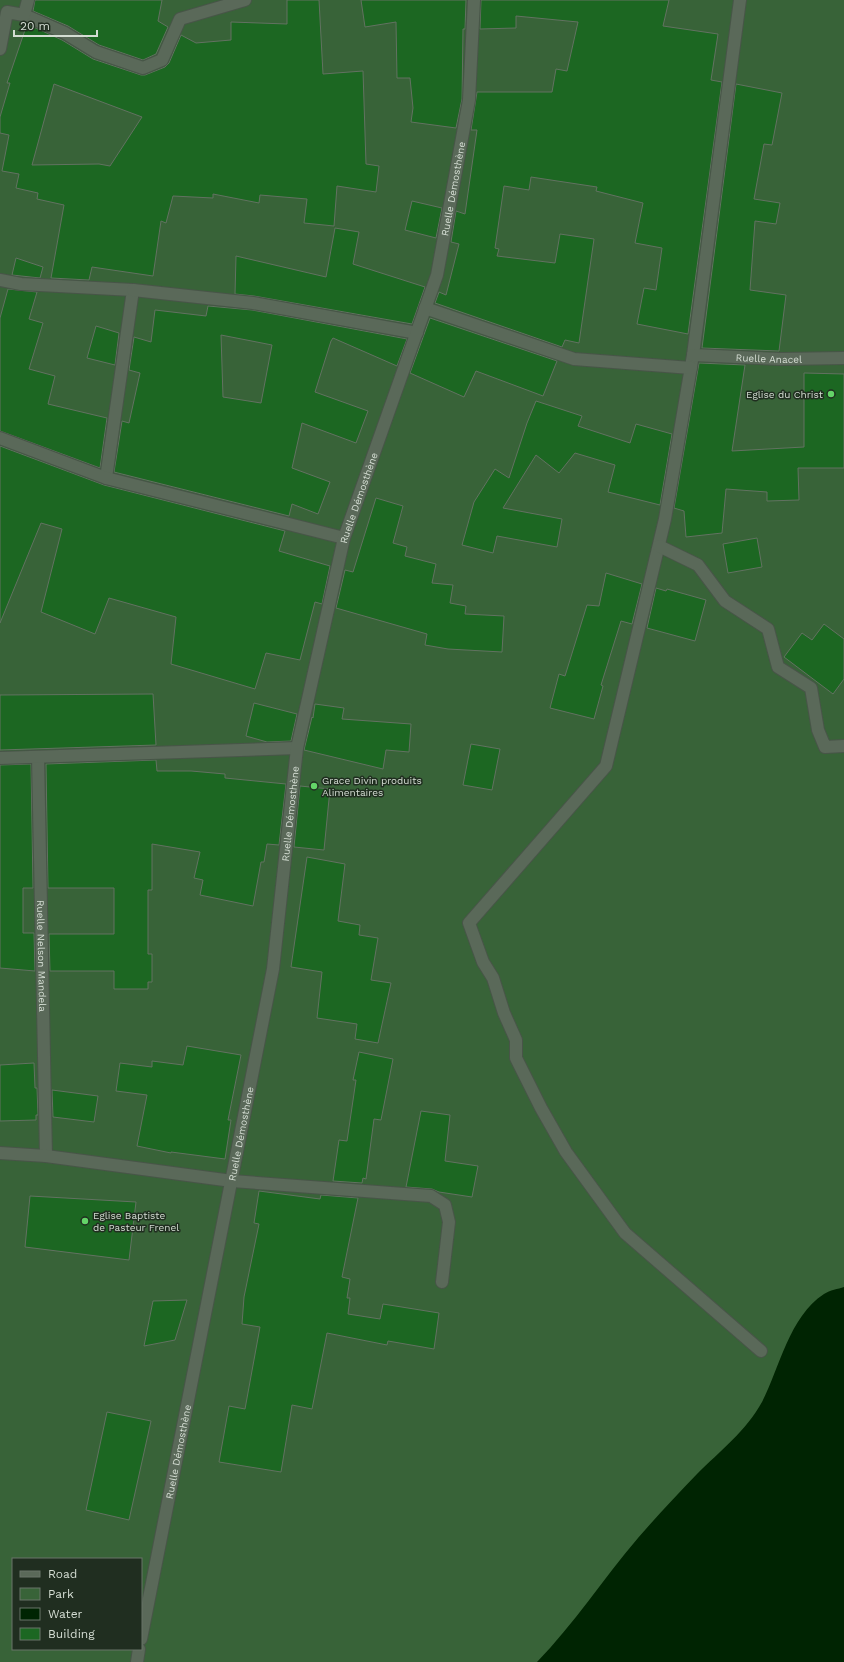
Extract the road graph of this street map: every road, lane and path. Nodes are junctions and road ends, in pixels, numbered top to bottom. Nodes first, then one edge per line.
1 (28, 0) edge
2 (245, 0) edge
3 (474, 0) edge
4 (740, 0) edge
5 (4, 12) edge
6 (24, 15) junction
7 (0, 49) edge
8 (0, 280) edge
9 (133, 290) junction
10 (425, 308) junction
11 (416, 334) junction
12 (693, 355) junction
13 (844, 358) edge
14 (691, 368) junction
15 (0, 438) edge
16 (106, 478) junction
17 (344, 538) junction
18 (659, 546) junction
19 (844, 746) edge
20 (297, 748) junction
21 (38, 757) junction
22 (0, 758) edge
23 (0, 1153) edge
24 (46, 1156) junction
25 (232, 1181) junction
26 (442, 1282) dead end
27 (761, 1351) dead end
28 (142, 1634) edge
29 (139, 1650) edge
30 (136, 1662) edge

1 - 6 street
2 - 6 street
3 - 10 street, Ruelle Démosthène
4 - 12 street
5 - 6 street
5 - 7 street
8 - 9 street
9 - 11 street
9 - 16 street
10 - 11 street, Ruelle Démosthène
10 - 14 street
11 - 17 street, Ruelle Démosthène
12 - 13 street, Ruelle Anacel
12 - 14 street
14 - 18 street
15 - 16 street
16 - 17 street
17 - 20 street, Ruelle Démosthène
18 - 19 street
18 - 27 street
20 - 21 street
20 - 25 street, Ruelle Démosthène
21 - 22 street
21 - 24 street, Ruelle Nelson Mandela
23 - 24 street
24 - 25 street
25 - 26 street
25 - 28 street, Ruelle Démosthène
29 - 30 street

